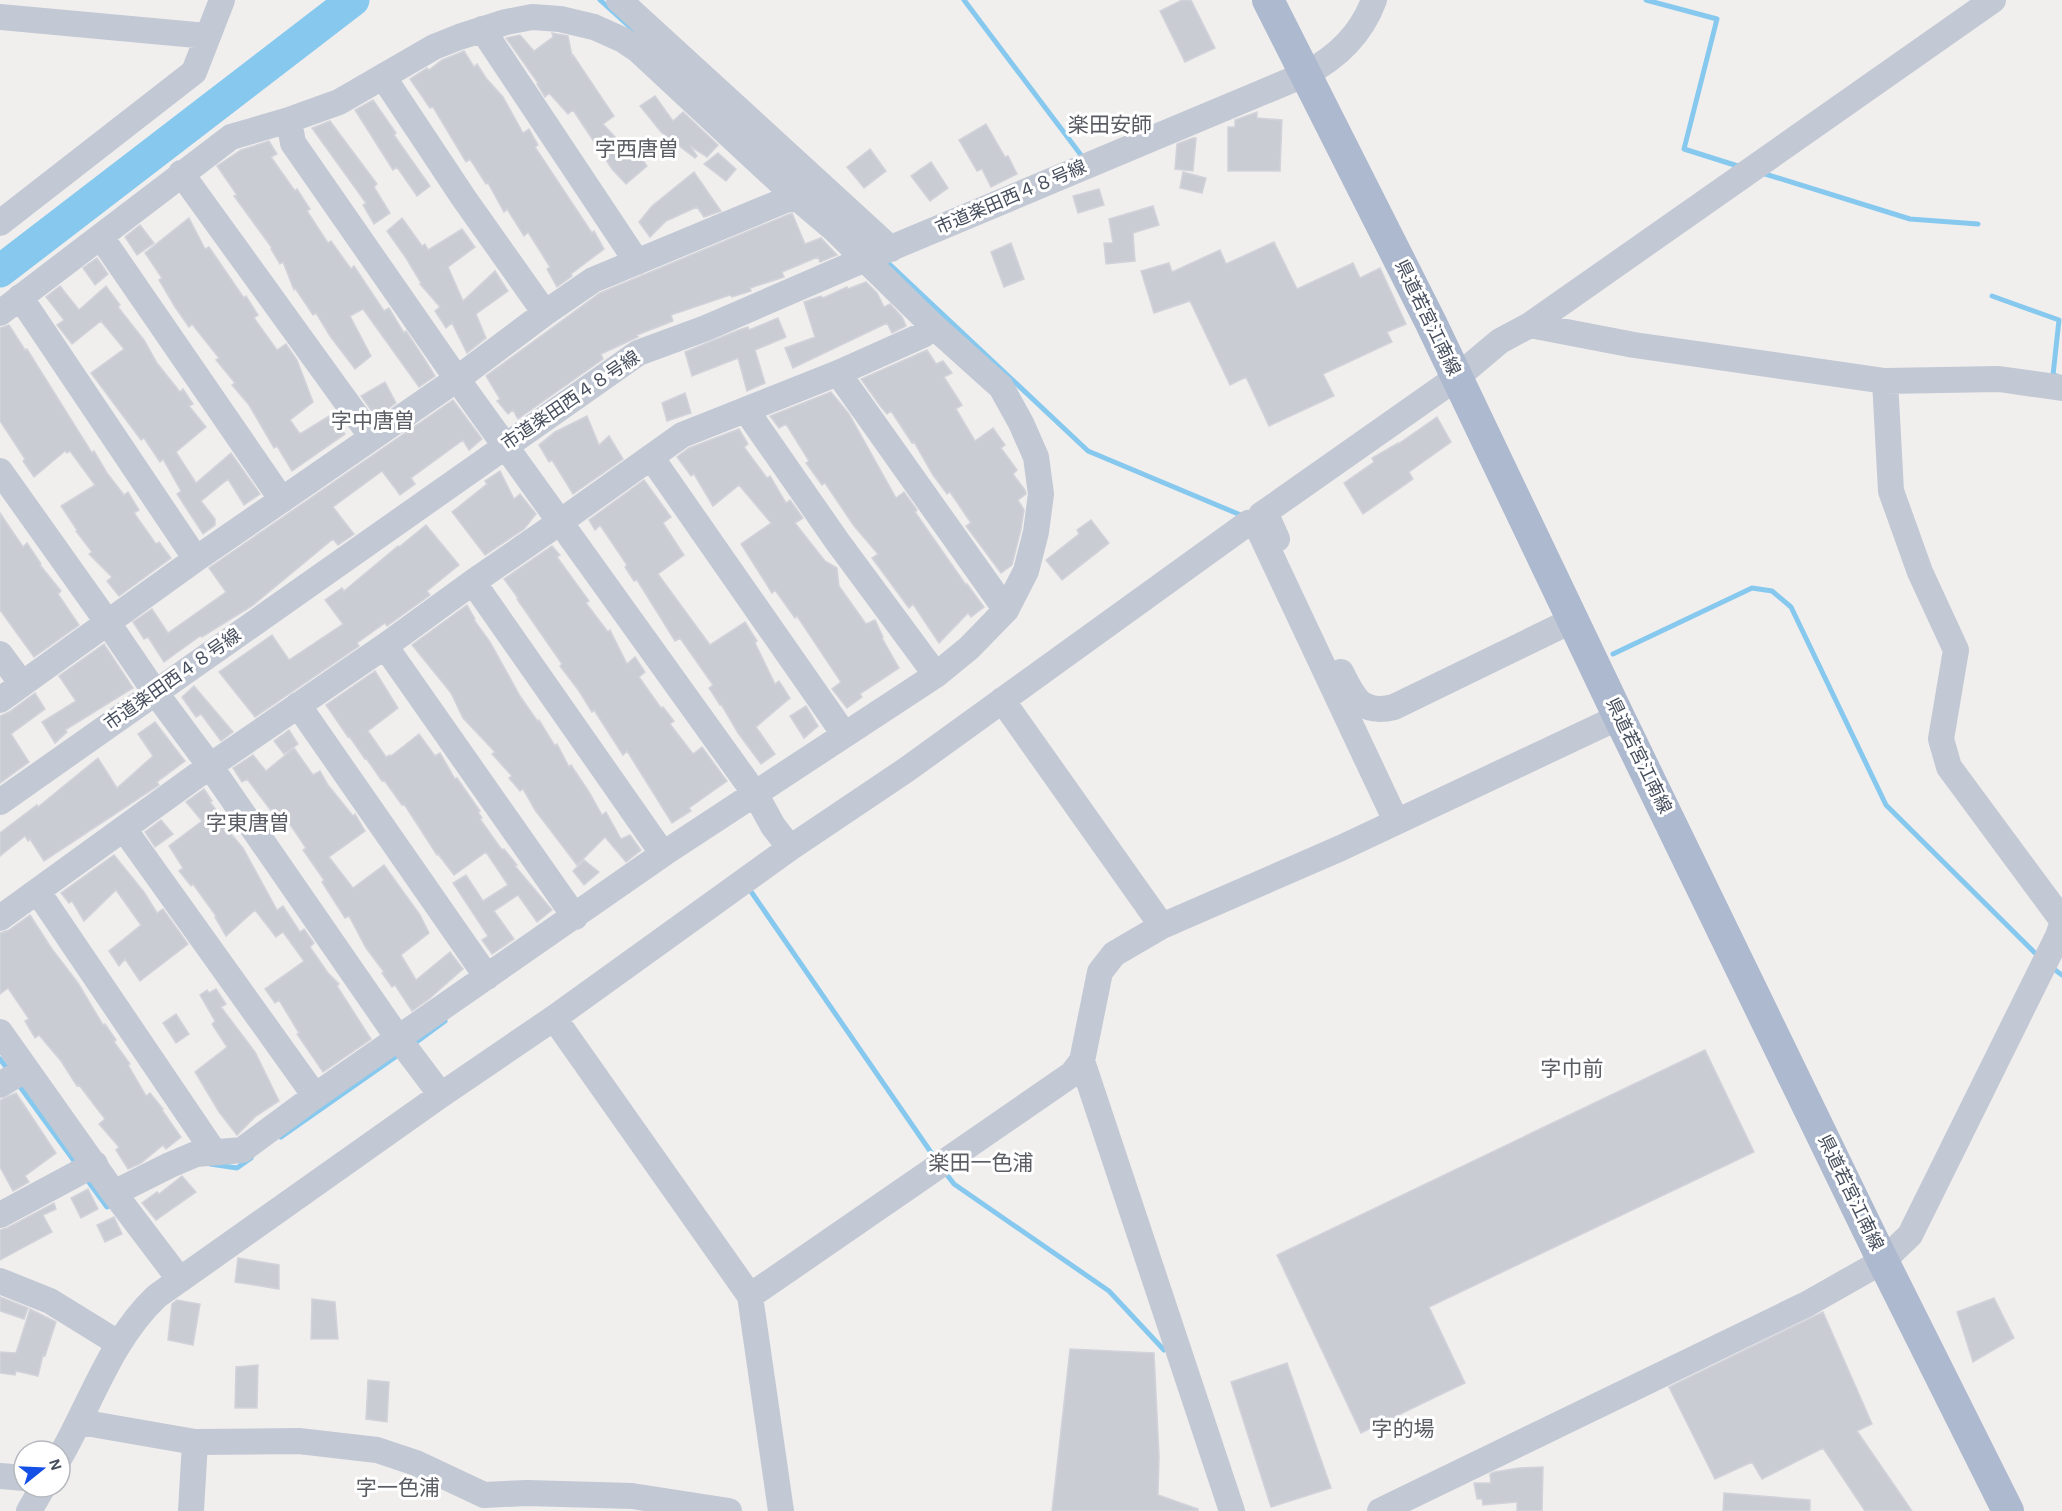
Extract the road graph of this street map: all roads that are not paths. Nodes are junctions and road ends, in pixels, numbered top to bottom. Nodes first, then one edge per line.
1 (222, 0) edge
2 (619, 0) edge
3 (1269, 0) edge
4 (1374, 0) edge
5 (1993, 0) edge
6 (0, 17) edge
7 (482, 29) junction
8 (207, 36) junction
9 (1306, 74) junction
10 (384, 78) junction
11 (290, 120) junction
12 (181, 173) junction
13 (795, 196) junction
14 (0, 223) edge
15 (101, 237) junction
16 (891, 249) junction
17 (865, 259) junction
18 (637, 262) junction
19 (20, 297) junction
20 (0, 313) edge
21 (544, 313) junction
22 (932, 325) junction
23 (1530, 325) junction
24 (838, 373) junction
25 (1456, 378) junction
26 (457, 379) junction
27 (1885, 381) junction
28 (2062, 388) edge
29 (746, 410) junction
30 (371, 436) junction
31 (505, 446) junction
32 (651, 457) junction
33 (0, 471) edge
34 (282, 500) junction
35 (560, 522) junction
36 (196, 559) junction
37 (472, 582) junction
38 (1006, 610) junction
39 (1573, 620) junction
40 (108, 623) junction
41 (385, 646) junction
42 (0, 654) edge
43 (936, 675) junction
44 (22, 684) junction
45 (155, 693) junction
46 (0, 700) edge
47 (1002, 700) junction
48 (298, 705) junction
49 (1619, 717) junction
50 (844, 734) junction
51 (210, 766) junction
52 (756, 795) junction
53 (0, 802) edge
54 (1396, 821) junction
55 (124, 829) junction
56 (790, 848) junction
57 (663, 854) junction
58 (38, 892) junction
59 (575, 917) junction
60 (0, 918) edge
61 (2062, 922) edge
62 (1162, 926) junction
63 (487, 977) junction
64 (554, 1018) junction
65 (0, 1032) edge
66 (404, 1045) junction
67 (1082, 1061) junction
68 (26, 1069) junction
69 (0, 1085) edge
70 (441, 1095) junction
71 (315, 1096) junction
72 (214, 1152) junction
73 (95, 1164) junction
74 (114, 1193) junction
75 (0, 1215) edge
76 (1883, 1261) junction
77 (180, 1280) junction
78 (0, 1281) edge
79 (750, 1296) junction
80 (118, 1343) junction
81 (80, 1422) junction
82 (70, 1439) edge
83 (195, 1442) junction
84 (191, 1511) edge
85 (729, 1511) edge
86 (781, 1511) edge
87 (1232, 1511) edge
88 (1380, 1511) edge
89 (2008, 1511) edge

1 - 8 street
2 - 16 street
3 - 9 main road, 県道若宮江南線
4 - 9 street, 市道楽田西４８号線
5 - 23 street
6 - 8 street
7 - 10 street
7 - 13 street
7 - 18 street
8 - 14 street
9 - 16 street, 市道楽田西４８号線
9 - 25 main road, 県道若宮江南線
10 - 11 street
10 - 21 street
11 - 12 street
11 - 26 street
12 - 15 street
12 - 30 street
13 - 17 street
13 - 18 street
15 - 19 street
15 - 34 street
16 - 17 street, 市道楽田西４８号線
17 - 22 street
17 - 31 street, 市道楽田西４８号線
18 - 21 street
19 - 20 street
19 - 36 street
21 - 26 street
22 - 24 street
22 - 38 street
23 - 25 street
23 - 27 street
24 - 29 street
24 - 38 street
25 - 39 main road, 県道若宮江南線
25 - 39 street
26 - 30 street
26 - 31 street
27 - 28 street
27 - 61 street
29 - 32 street
29 - 43 street
30 - 34 street
31 - 35 street
31 - 45 street, 市道楽田西４８号線
32 - 35 street
32 - 50 street
33 - 40 street
34 - 36 street
35 - 37 street
35 - 52 street
36 - 40 street
37 - 41 street
37 - 57 street
38 - 43 street
39 - 49 main road, 県道若宮江南線
40 - 44 street
40 - 45 street
41 - 48 street
41 - 59 street
42 - 44 street
43 - 50 street
44 - 46 street
45 - 51 street
45 - 53 street, 市道楽田西４８号線
47 - 54 street
47 - 56 street
47 - 62 street
48 - 51 street
48 - 63 street
49 - 54 street
49 - 76 main road, 県道若宮江南線
50 - 52 street
51 - 55 street
51 - 66 street
52 - 56 street
52 - 57 street
54 - 62 street
55 - 58 street
55 - 71 street
56 - 64 street
57 - 59 street
58 - 60 street
58 - 72 street
59 - 63 street
61 - 76 street
62 - 67 street
63 - 66 street
64 - 70 street
64 - 79 street
65 - 68 street
66 - 70 street
66 - 71 street
67 - 79 street
67 - 87 street
68 - 69 street
68 - 73 street
70 - 77 street
71 - 72 street
72 - 74 street
73 - 74 street
73 - 75 street
74 - 77 street
76 - 88 street
76 - 89 main road, 県道若宮江南線
77 - 80 street
78 - 80 street
79 - 86 street
80 - 81 street
81 - 82 street
81 - 83 street
83 - 84 street
83 - 85 street

